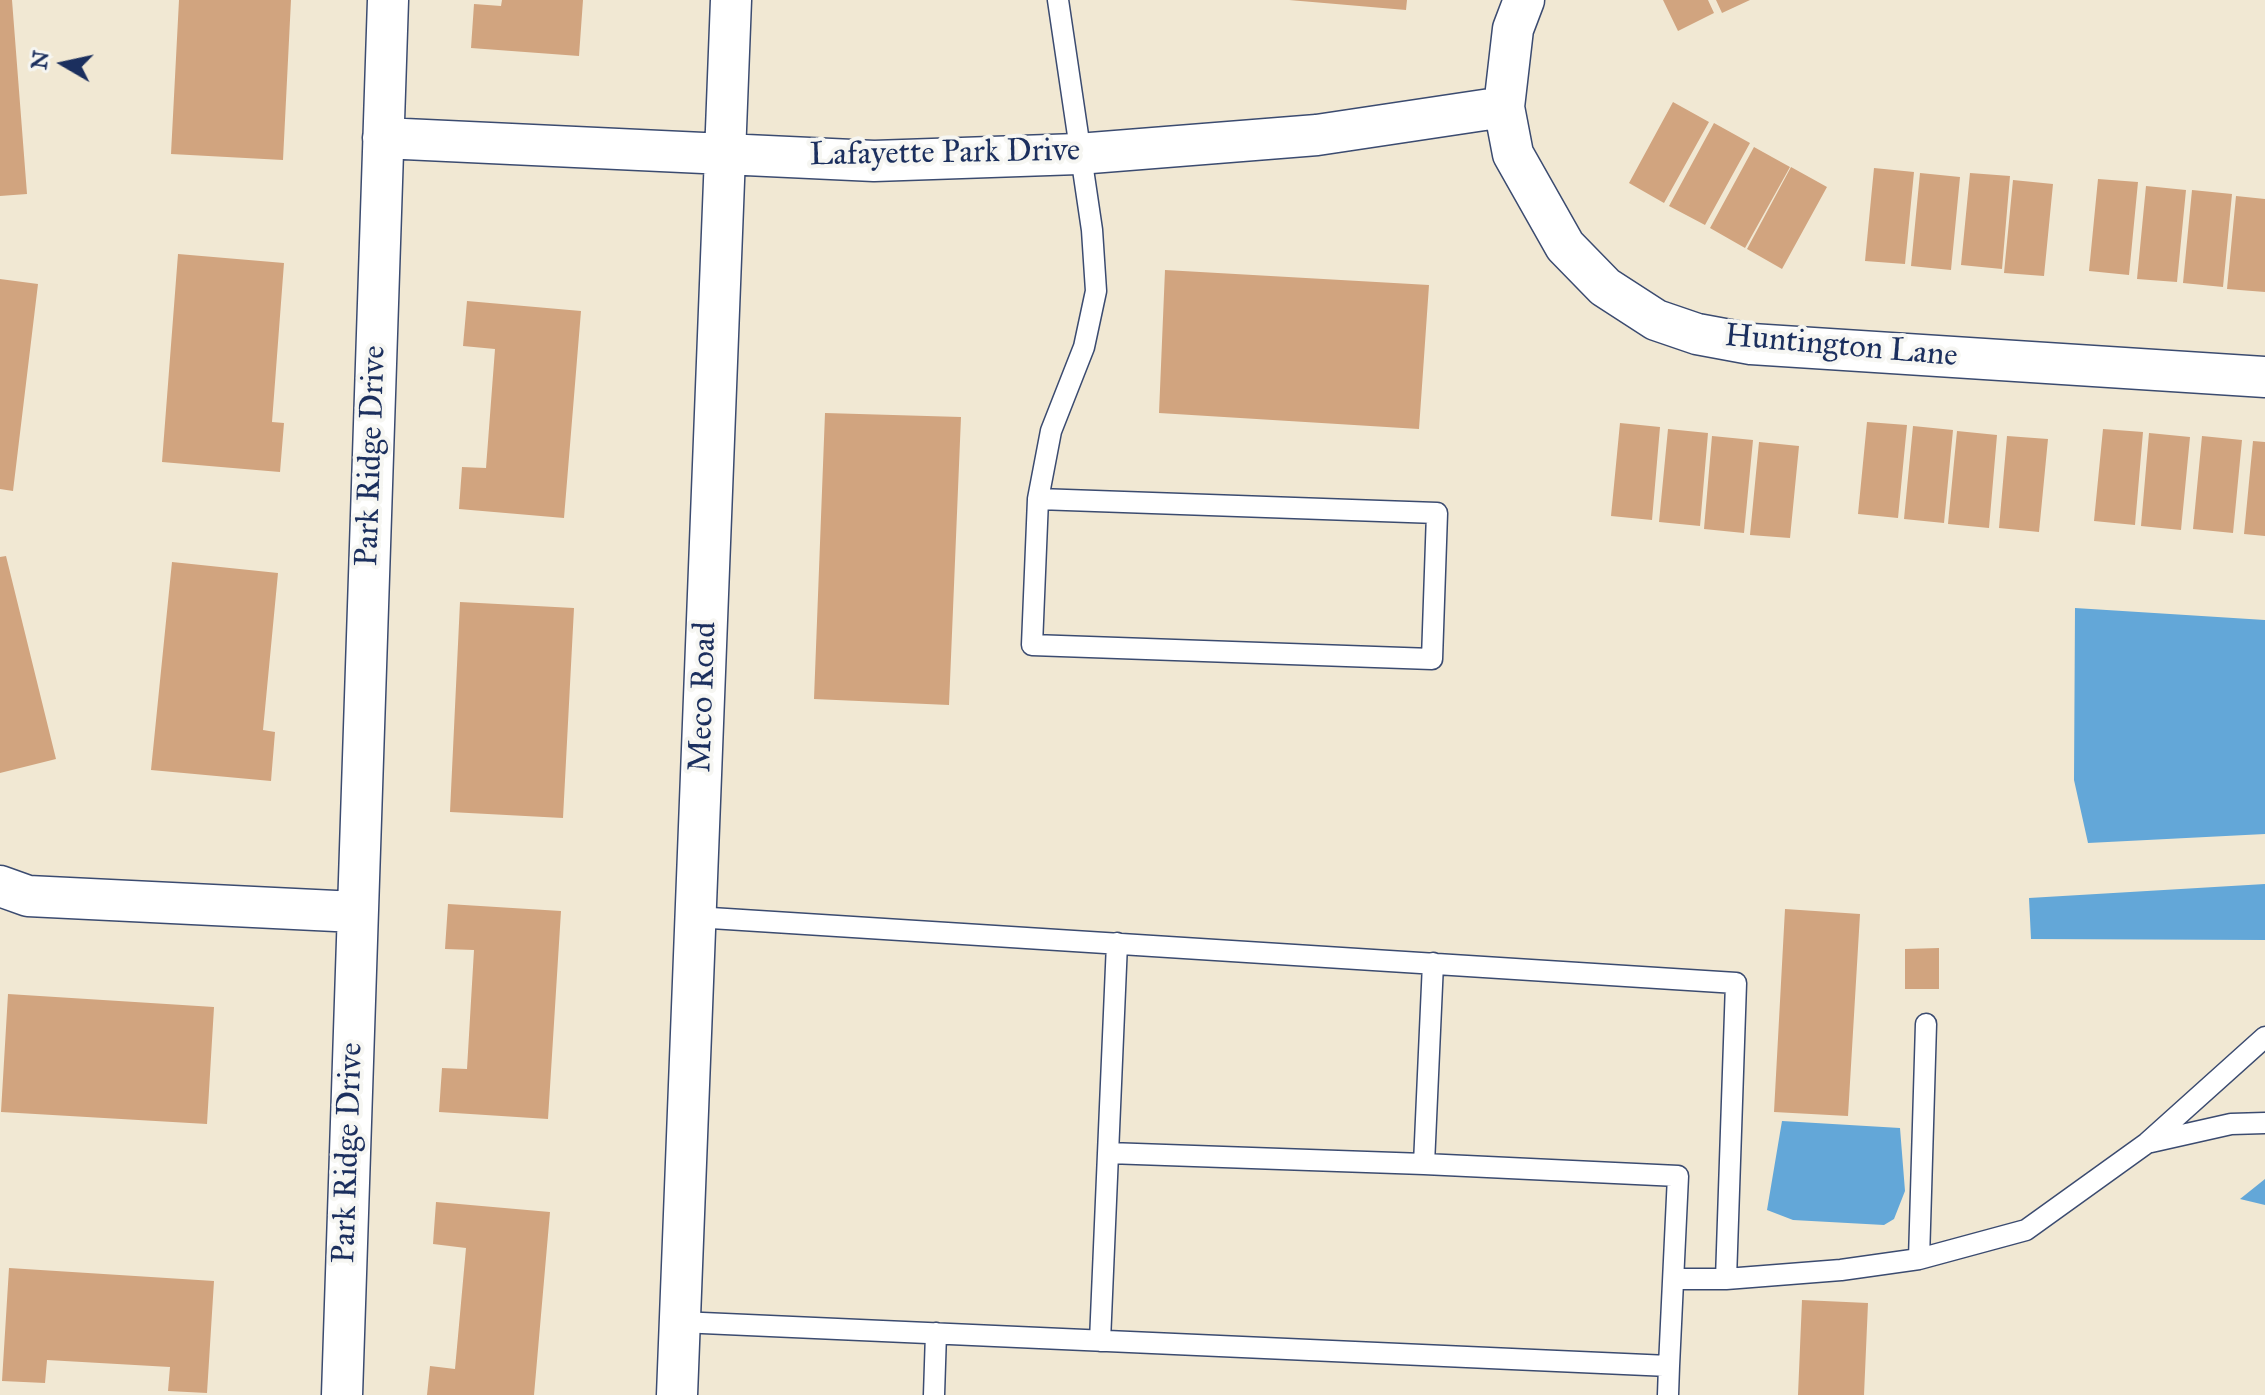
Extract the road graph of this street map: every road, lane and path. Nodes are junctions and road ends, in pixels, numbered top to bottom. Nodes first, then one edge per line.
1 (388, 0) edge
2 (731, 0) edge
3 (1058, 0) edge
4 (1524, 0) edge
5 (1504, 107) junction
6 (383, 138) junction
7 (725, 152) junction
8 (1078, 154) junction
9 (2265, 377) edge
10 (1038, 499) junction
11 (0, 886) edge
12 (356, 912) junction
13 (695, 917) junction
14 (1117, 943) junction
15 (1433, 963) junction
16 (1926, 1024) dead end
17 (2265, 1037) edge
18 (2265, 1123) edge
19 (2147, 1143) junction
20 (1108, 1153) junction
21 (1424, 1164) junction
22 (1919, 1259) junction
23 (1674, 1279) junction
24 (1726, 1279) junction
25 (680, 1322) junction
26 (936, 1333) junction
27 (1100, 1341) junction
28 (1669, 1366) junction
29 (342, 1395) edge
30 (677, 1395) edge
31 (934, 1395) edge
32 (1668, 1395) edge

1 - 6 street, Park Ridge Drive
2 - 7 street, Meco Road
3 - 8 lane
4 - 5 street, Huntington Lane
5 - 8 street, Lafayette Park Drive
5 - 9 street, Huntington Lane
6 - 7 street, Lafayette Park Drive
6 - 12 street, Park Ridge Drive
7 - 8 street, Lafayette Park Drive
7 - 13 street, Meco Road
8 - 10 lane
10 - 10 lane
11 - 12 street
12 - 29 street, Park Ridge Drive
13 - 14 lane
13 - 25 street, Meco Road
14 - 15 lane
14 - 20 lane
15 - 21 lane
15 - 24 lane
16 - 22 lane
17 - 19 lane
18 - 19 lane
19 - 22 lane
20 - 21 lane
20 - 27 lane
21 - 23 lane
22 - 24 lane
23 - 24 lane
23 - 28 lane
25 - 26 lane
25 - 30 street, Meco Road
26 - 27 lane
26 - 31 lane
27 - 28 lane
28 - 32 lane

